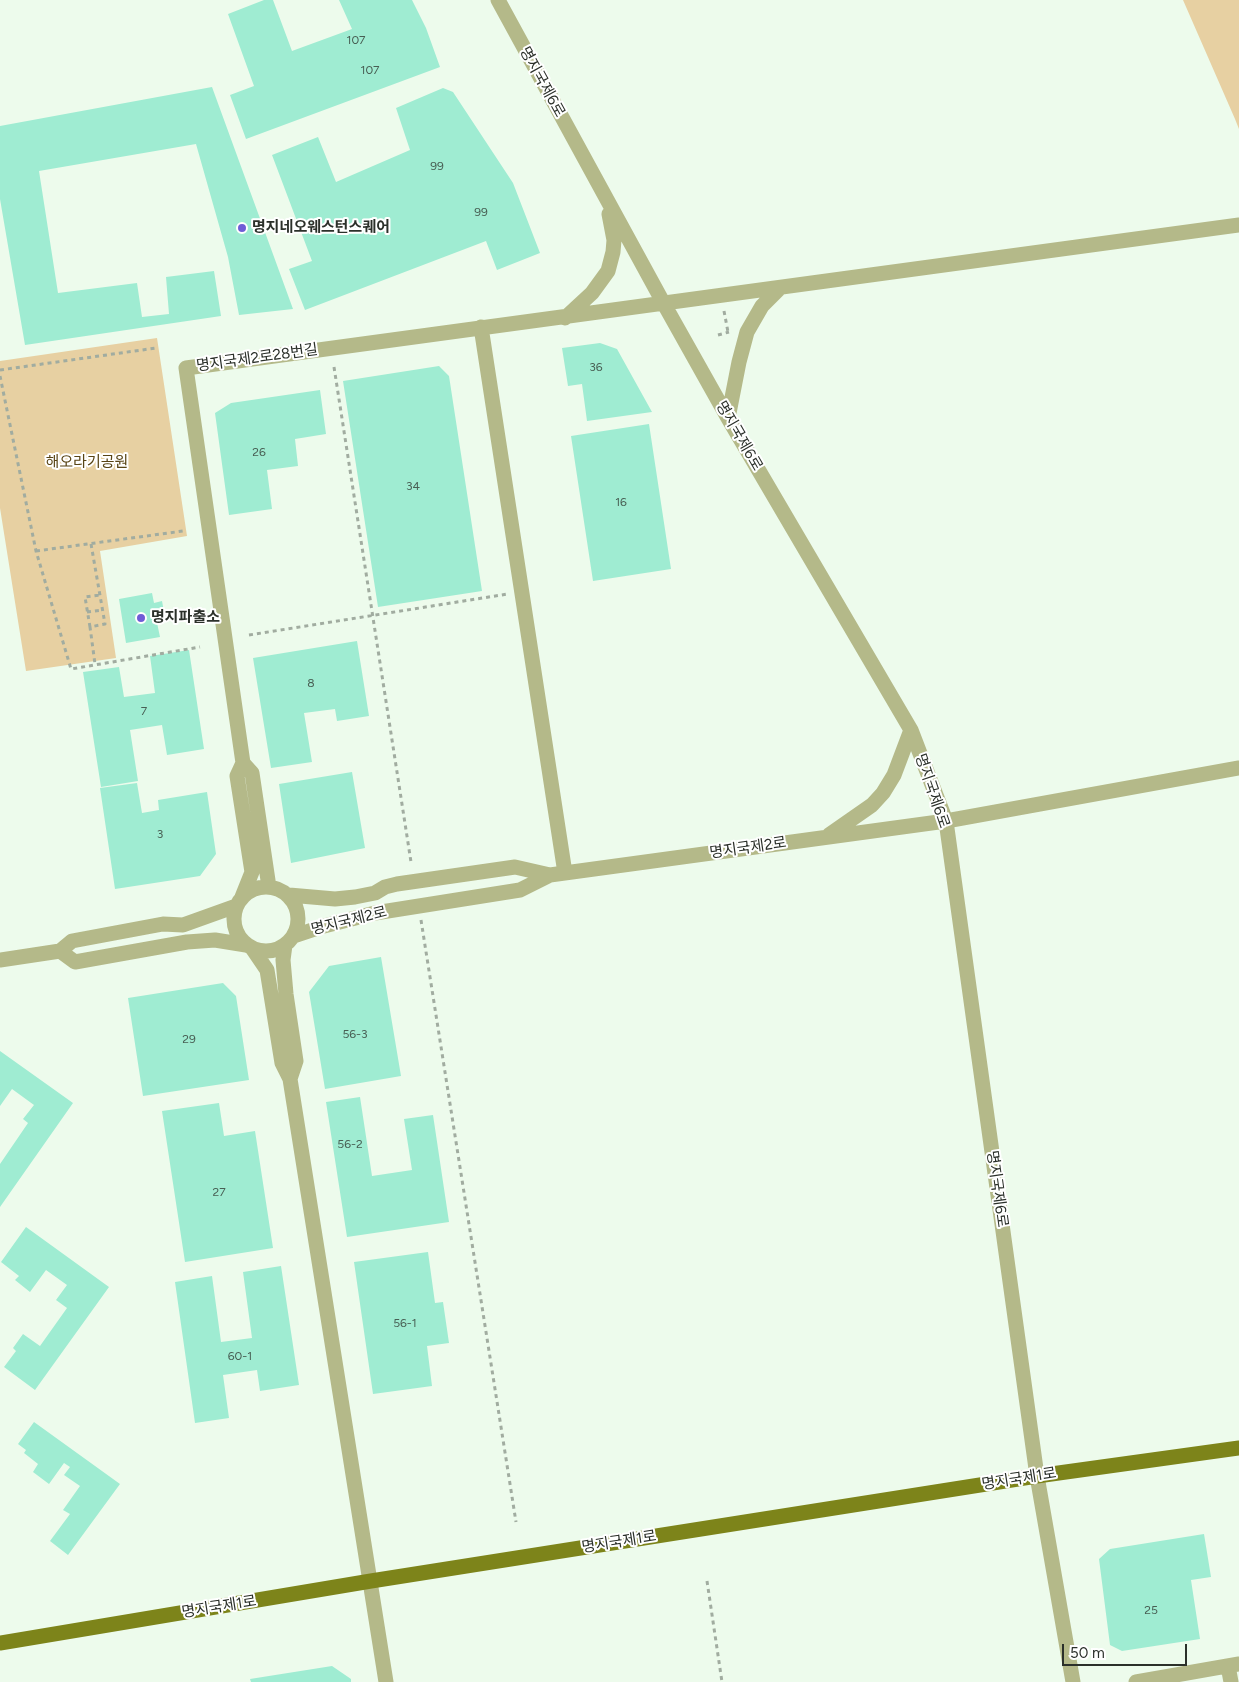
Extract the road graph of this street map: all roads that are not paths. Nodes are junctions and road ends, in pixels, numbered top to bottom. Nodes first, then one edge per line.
1 (498, 0) edge
2 (601, 189) junction
3 (1239, 225) edge
4 (780, 288) junction
5 (664, 304) junction
6 (564, 318) junction
7 (481, 327) junction
8 (728, 418) junction
9 (911, 730) junction
10 (243, 763) junction
11 (1239, 768) edge
12 (946, 821) junction
13 (825, 838) junction
14 (565, 873) junction
15 (550, 875) junction
16 (269, 887) junction
17 (289, 895) junction
18 (239, 902) junction
19 (290, 941) junction
20 (249, 946) junction
21 (60, 951) junction
22 (0, 960) edge
23 (290, 1079) junction
24 (1239, 1448) edge
25 (1037, 1476) junction
26 (371, 1581) junction
27 (0, 1643) edge
28 (1234, 1665) edge
29 (386, 1682) edge
30 (1073, 1682) edge
31 (1136, 1682) edge
32 (1231, 1682) edge

1 - 2 street, 명지국제6로
2 - 5 street, 명지국제6로
2 - 6 street
3 - 4 street, 명지국제2로28번길
4 - 5 street, 명지국제2로28번길
4 - 8 street
5 - 6 street, 명지국제2로28번길
5 - 8 street, 명지국제6로
6 - 7 street, 명지국제2로28번길
7 - 10 street, 명지국제2로28번길
7 - 14 street
8 - 9 street, 명지국제6로
9 - 12 street, 명지국제6로
9 - 13 street
10 - 16 street, 명지국제2로28번길
10 - 18 street, 명지국제2로28번길
11 - 12 street, 명지국제2로
12 - 13 street, 명지국제2로
12 - 25 street, 명지국제6로
13 - 14 street, 명지국제2로
14 - 15 street, 명지국제2로
15 - 17 street, 명지국제2로
15 - 19 street, 명지국제2로
16 - 17 street
16 - 18 street
17 - 19 street
18 - 20 street
18 - 21 street
19 - 20 street
19 - 23 street
20 - 21 street
20 - 23 street
21 - 22 street
23 - 26 street
24 - 25 main road, 명지국제1로
25 - 26 main road, 명지국제1로
25 - 30 street, 명지국제6로
26 - 27 main road, 명지국제1로
26 - 29 street
28 - 31 street
28 - 32 street

